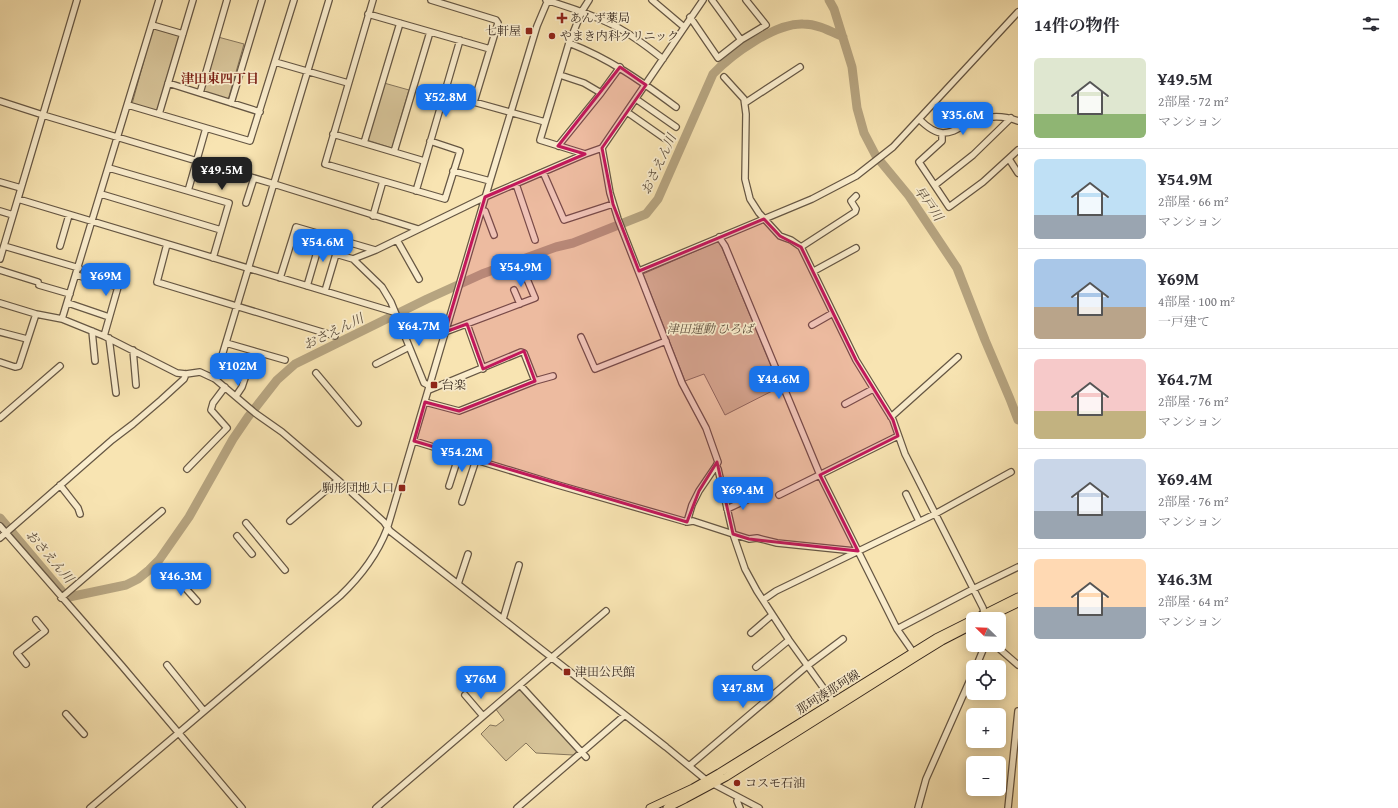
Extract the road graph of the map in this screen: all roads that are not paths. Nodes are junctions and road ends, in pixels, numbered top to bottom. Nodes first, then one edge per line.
1 (77, 0) edge
2 (159, 0) edge
3 (193, 0) edge
4 (227, 0) edge
5 (262, 0) edge
6 (294, 0) edge
7 (329, 0) edge
8 (373, 0) edge
9 (547, 0) edge
10 (589, 0) edge
11 (652, 0) edge
12 (703, 0) edge
13 (712, 0) edge
14 (746, 0) edge
15 (435, 1) edge
16 (582, 11) junction
17 (1018, 12) edge
18 (368, 14) junction
19 (690, 17) junction
20 (400, 23) junction
21 (152, 25) junction
22 (684, 27) junction
23 (430, 32) junction
24 (183, 34) junction
25 (460, 40) junction
26 (741, 40) junction
27 (569, 43) junction
28 (490, 49) junction
29 (663, 59) junction
30 (275, 62) junction
31 (620, 67) junction
32 (800, 67) dead end
33 (308, 72) junction
34 (560, 75) junction
35 (724, 77) dead end
36 (348, 83) junction
37 (168, 84) junction
38 (646, 85) junction
39 (200, 93) junction
40 (601, 93) junction
41 (445, 94) junction
42 (636, 99) junction
43 (0, 101) edge
44 (474, 102) junction
45 (231, 103) junction
46 (745, 103) junction
47 (128, 104) junction
48 (676, 107) dead end
49 (260, 112) junction
50 (627, 112) junction
51 (511, 113) junction
52 (159, 114) junction
53 (43, 116) junction
54 (1011, 118) junction
55 (919, 119) junction
56 (1018, 121) edge
57 (546, 122) junction
58 (676, 127) dead end
59 (206, 128) junction
60 (942, 133) junction
61 (333, 134) junction
62 (118, 138) junction
63 (664, 138) dead end
64 (430, 141) junction
65 (364, 143) junction
66 (558, 146) junction
67 (602, 148) junction
68 (1018, 150) edge
69 (394, 152) junction
70 (585, 154) junction
71 (1009, 159) junction
72 (424, 161) junction
73 (196, 162) junction
74 (109, 168) junction
75 (454, 171) junction
76 (1018, 171) edge
77 (543, 172) junction
78 (254, 178) junction
79 (383, 181) junction
80 (490, 181) junction
81 (0, 182) edge
82 (274, 184) junction
83 (516, 184) junction
84 (935, 185) junction
85 (21, 188) junction
86 (188, 190) junction
87 (416, 190) junction
88 (101, 194) junction
89 (856, 196) dead end
90 (485, 197) junction
91 (18, 199) junction
92 (246, 203) dead end
93 (613, 204) junction
94 (482, 210) junction
95 (0, 211) edge
96 (13, 215) junction
97 (69, 215) junction
98 (373, 216) junction
99 (764, 219) junction
100 (93, 222) junction
101 (418, 229) junction
102 (221, 230) junction
103 (322, 235) junction
104 (494, 235) dead end
105 (719, 237) junction
106 (397, 240) junction
107 (535, 240) dead end
108 (3, 244) edge
109 (167, 244) junction
110 (60, 246) dead end
111 (801, 247) junction
112 (856, 248) dead end
113 (376, 250) junction
114 (213, 258) junction
115 (0, 259) edge
116 (353, 260) junction
117 (78, 268) junction
118 (248, 268) junction
119 (0, 270) edge
120 (639, 271) junction
121 (814, 271) junction
122 (524, 272) dead end
123 (76, 275) junction
124 (280, 278) junction
125 (418, 279) dead end
126 (307, 286) junction
127 (514, 290) dead end
128 (325, 291) junction
129 (70, 294) junction
130 (0, 303) edge
131 (68, 303) junction
132 (520, 304) junction
133 (237, 306) junction
134 (394, 312) junction
135 (833, 313) junction
136 (36, 314) junction
137 (109, 317) junction
138 (62, 319) junction
139 (467, 324) junction
140 (812, 324) dead end
141 (92, 331) junction
142 (0, 332) edge
143 (445, 332) junction
144 (335, 336) dead end
145 (107, 337) junction
146 (581, 337) dead end
147 (27, 340) junction
148 (666, 341) junction
149 (226, 343) junction
150 (409, 347) junction
151 (133, 350) junction
152 (254, 351) junction
153 (958, 358) dead end
154 (285, 360) dead end
155 (95, 361) dead end
156 (0, 362) edge
157 (376, 364) dead end
158 (60, 366) dead end
159 (483, 369) junction
160 (316, 373) dead end
161 (186, 374) junction
162 (553, 376) dead end
163 (215, 379) junction
164 (535, 381) junction
165 (136, 385) dead end
166 (225, 387) junction
167 (429, 388) junction
168 (873, 388) junction
169 (116, 393) dead end
170 (236, 396) junction
171 (425, 402) junction
172 (845, 404) dead end
173 (891, 417) junction
174 (0, 418) edge
175 (358, 423) dead end
176 (898, 436) junction
177 (414, 441) junction
178 (459, 455) junction
179 (476, 460) junction
180 (716, 466) junction
181 (187, 469) dead end
182 (1011, 472) dead end
183 (820, 475) junction
184 (338, 480) junction
185 (60, 485) junction
186 (449, 486) dead end
187 (906, 494) dead end
188 (779, 495) dead end
189 (753, 497) dead end
190 (462, 502) dead end
191 (727, 509) junction
192 (162, 511) dead end
193 (80, 514) dead end
194 (935, 514) junction
195 (290, 521) dead end
196 (920, 521) junction
197 (687, 522) junction
198 (246, 523) dead end
199 (0, 526) edge
200 (388, 529) junction
201 (6, 532) junction
202 (733, 534) junction
203 (237, 536) dead end
204 (0, 538) edge
205 (857, 551) junction
206 (252, 554) dead end
207 (468, 554) dead end
208 (519, 565) dead end
209 (1018, 567) edge
210 (285, 570) dead end
211 (179, 581) dead end
212 (458, 584) junction
213 (973, 589) junction
214 (1018, 597) edge
215 (62, 598) junction
216 (763, 600) junction
217 (197, 601) dead end
218 (1018, 603) edge
219 (606, 611) dead end
220 (983, 612) edge
221 (993, 612) edge
222 (997, 612) edge
223 (772, 615) junction
224 (503, 619) junction
225 (36, 620) dead end
226 (966, 625) edge
227 (897, 629) junction
228 (966, 629) edge
229 (751, 633) dead end
230 (843, 639) dead end
231 (789, 640) junction
232 (913, 652) junction
233 (1003, 652) edge
234 (551, 657) junction
235 (26, 664) dead end
236 (167, 665) dead end
237 (1018, 665) edge
238 (807, 666) junction
239 (756, 667) dead end
240 (520, 685) junction
241 (966, 689) edge
242 (465, 695) dead end
243 (835, 704) junction
244 (204, 711) junction
245 (1018, 711) edge
246 (66, 714) dead end
247 (625, 715) junction
248 (483, 716) junction
249 (178, 733) junction
250 (84, 734) dead end
251 (582, 752) junction
252 (586, 757) dead end
253 (689, 766) junction
254 (710, 782) junction
255 (738, 798) junction
256 (90, 808) edge
257 (242, 808) edge
258 (376, 808) edge
259 (517, 808) edge
260 (650, 808) edge
261 (667, 808) edge
262 (740, 808) edge
263 (759, 808) edge
264 (918, 808) edge
265 (1008, 808) edge

1 - 53 street
2 - 21 street
3 - 24 street
4 - 39 street
5 - 45 street
6 - 30 street
7 - 33 street
8 - 18 street
9 - 16 street
9 - 51 street
10 - 16 street
11 - 22 street
12 - 19 street
13 - 26 street
14 - 26 street
15 - 28 street
16 - 27 street
16 - 29 street
17 - 55 street
18 - 20 street
18 - 36 street
19 - 22 street
19 - 26 street
20 - 23 street
20 - 65 street
21 - 24 street
21 - 47 street
22 - 29 street
23 - 25 street
23 - 69 street
24 - 37 street
25 - 28 street
25 - 41 street
27 - 31 street
27 - 34 street
28 - 44 street
29 - 38 street
30 - 33 street
30 - 49 street
31 - 38 street
31 - 40 street
32 - 46 street
33 - 36 street
33 - 82 street
34 - 40 street
34 - 57 street
35 - 46 street
36 - 61 street
37 - 39 street
37 - 52 street
38 - 42 street
38 - 48 street
39 - 45 street
40 - 66 street
41 - 44 street
41 - 64 street
42 - 50 street
42 - 58 street
43 - 53 street
44 - 51 street
45 - 49 street
46 - 99 street
47 - 52 street
47 - 62 street
49 - 59 street
50 - 63 street
50 - 67 street
51 - 57 street
51 - 80 street
52 - 59 street
53 - 62 street
53 - 85 street
54 - 56 street
54 - 60 street
54 - 84 street
55 - 60 street
55 - 99 street
57 - 66 street
59 - 73 street
60 - 84 street
61 - 65 street
61 - 79 street
62 - 73 street
62 - 74 street
64 - 72 street
64 - 75 street
65 - 69 street
66 - 70 street
67 - 70 street
67 - 93 street
68 - 71 street
69 - 72 street
70 - 77 street
71 - 76 street
71 - 84 street
72 - 87 street
73 - 78 street
73 - 86 street
74 - 86 street
74 - 88 street
75 - 80 street
75 - 87 street
77 - 83 street
77 - 93 street
78 - 82 street
78 - 92 street
79 - 87 street
79 - 98 street
80 - 90 street
81 - 85 street
82 - 98 street
82 - 118 street
83 - 90 street
83 - 107 street
85 - 91 street
86 - 102 street
88 - 100 street
88 - 102 street
89 - 111 street
90 - 94 street
90 - 101 street
91 - 96 street
91 - 97 street
93 - 120 street
94 - 104 street
94 - 143 street
95 - 96 street
96 - 108 street
97 - 100 street
97 - 110 street
98 - 101 street
99 - 105 street
99 - 111 street
100 - 109 street
100 - 117 street
101 - 106 street
102 - 114 street
103 - 113 street
103 - 124 street
103 - 126 street
105 - 120 street
105 - 183 street
106 - 113 street
106 - 125 street
108 - 115 street
108 - 117 street
109 - 114 street
109 - 133 street
111 - 121 street
112 - 121 street
113 - 116 street
114 - 118 street
116 - 128 street
116 - 134 street
117 - 123 street
118 - 124 street
118 - 133 street
119 - 129 street
120 - 148 street
121 - 135 street
122 - 132 street
123 - 129 street
123 - 137 street
124 - 126 street
126 - 128 street
127 - 132 street
128 - 134 street
129 - 131 street
130 - 136 street
131 - 137 street
131 - 138 street
132 - 139 street
133 - 144 street
133 - 149 street
134 - 150 street
135 - 140 street
135 - 168 street
136 - 138 street
136 - 147 street
137 - 145 street
138 - 141 street
139 - 143 street
139 - 159 street
141 - 145 street
141 - 155 street
142 - 147 street
143 - 167 street
145 - 151 street
145 - 169 street
146 - 148 street
147 - 156 street
148 - 180 street
149 - 152 street
149 - 163 street
150 - 157 street
150 - 167 street
151 - 161 street
151 - 165 street
152 - 154 street
152 - 170 street
153 - 173 street
158 - 174 street
159 - 164 street
159 - 167 street
160 - 175 street
161 - 163 street
161 - 185 street
162 - 164 street
163 - 166 street
164 - 171 street
166 - 170 street
166 - 181 street
167 - 171 street
168 - 172 street
168 - 173 street
170 - 184 street
171 - 177 street
173 - 176 street
176 - 183 street
176 - 194 street
177 - 178 street
177 - 200 street
178 - 179 street
178 - 186 street
179 - 190 street
179 - 197 street
180 - 191 street
180 - 197 street
182 - 194 street
183 - 188 street
183 - 205 street
184 - 195 street
184 - 200 street
185 - 193 street
185 - 201 street
187 - 196 street
189 - 191 street
191 - 202 street
192 - 215 street
194 - 196 street
194 - 213 street
196 - 205 street
197 - 202 street
198 - 210 street
199 - 201 street
200 - 212 street
200 - 244 street
201 - 204 street
201 - 215 street
202 - 205 street
202 - 216 street
203 - 206 street
205 - 216 street
205 - 227 street
207 - 212 street
208 - 224 street
209 - 213 street
211 - 217 street
212 - 224 street
213 - 220 street
213 - 227 street
214 - 221 main road, 那珂湊那珂線
215 - 249 street
216 - 223 street
218 - 222 main road, 那珂湊那珂線
219 - 234 street
223 - 229 street
223 - 231 street
224 - 234 street
225 - 235 street
226 - 232 main road, 那珂湊那珂線
227 - 232 street
228 - 243 main road, 那珂湊那珂線
230 - 238 street
231 - 238 street
231 - 239 street
232 - 243 main road, 那珂湊那珂線
233 - 237 street
234 - 240 street
234 - 247 street
236 - 244 street
238 - 243 street
238 - 253 street
240 - 248 street
240 - 251 street
241 - 264 street
242 - 248 street
243 - 254 main road, 那珂湊那珂線
244 - 249 street
245 - 265 street
246 - 250 street
247 - 251 street
247 - 253 street
248 - 258 street
249 - 256 street
249 - 257 street
251 - 252 street
251 - 259 street
253 - 254 street
254 - 255 street
254 - 260 main road, 那珂湊那珂線
254 - 261 main road, 那珂湊那珂線
255 - 262 street
255 - 263 street

